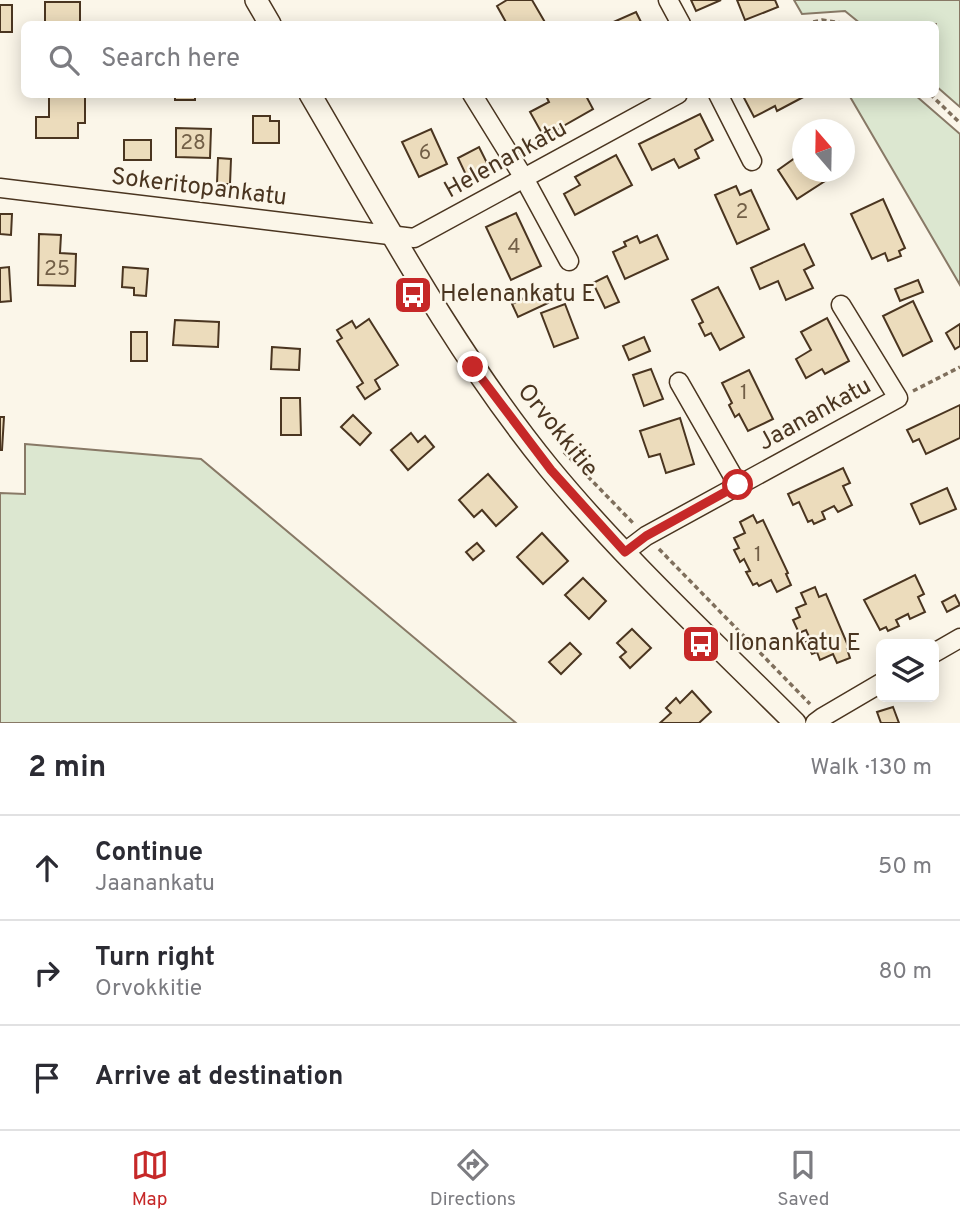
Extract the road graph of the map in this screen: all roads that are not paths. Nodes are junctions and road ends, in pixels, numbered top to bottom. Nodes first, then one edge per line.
1 (256, 0) edge
2 (668, 0) edge
3 (268, 21) edge
4 (679, 21) edge
5 (312, 98) edge
6 (474, 98) edge
7 (671, 98) edge
8 (720, 98) edge
9 (752, 161) dead end
10 (524, 178) junction
11 (0, 188) edge
12 (392, 235) junction
13 (569, 261) dead end
14 (841, 305) dead end
15 (678, 382) dead end
16 (738, 485) junction
17 (625, 552) junction
18 (960, 638) edge
19 (939, 650) edge
20 (876, 686) edge
21 (819, 720) edge
22 (795, 723) edge

1 - 3 street
2 - 4 street
5 - 12 street, Orvokkitie
6 - 10 street
7 - 10 street, Helenankatu
8 - 9 street
10 - 12 street, Helenankatu
10 - 13 street
11 - 12 street, Sokeritopankatu
12 - 17 street, Orvokkitie
14 - 16 street, Jaanankatu
15 - 16 street
16 - 17 street, Jaanankatu
17 - 22 street, Orvokkitie
18 - 19 street
20 - 21 street

